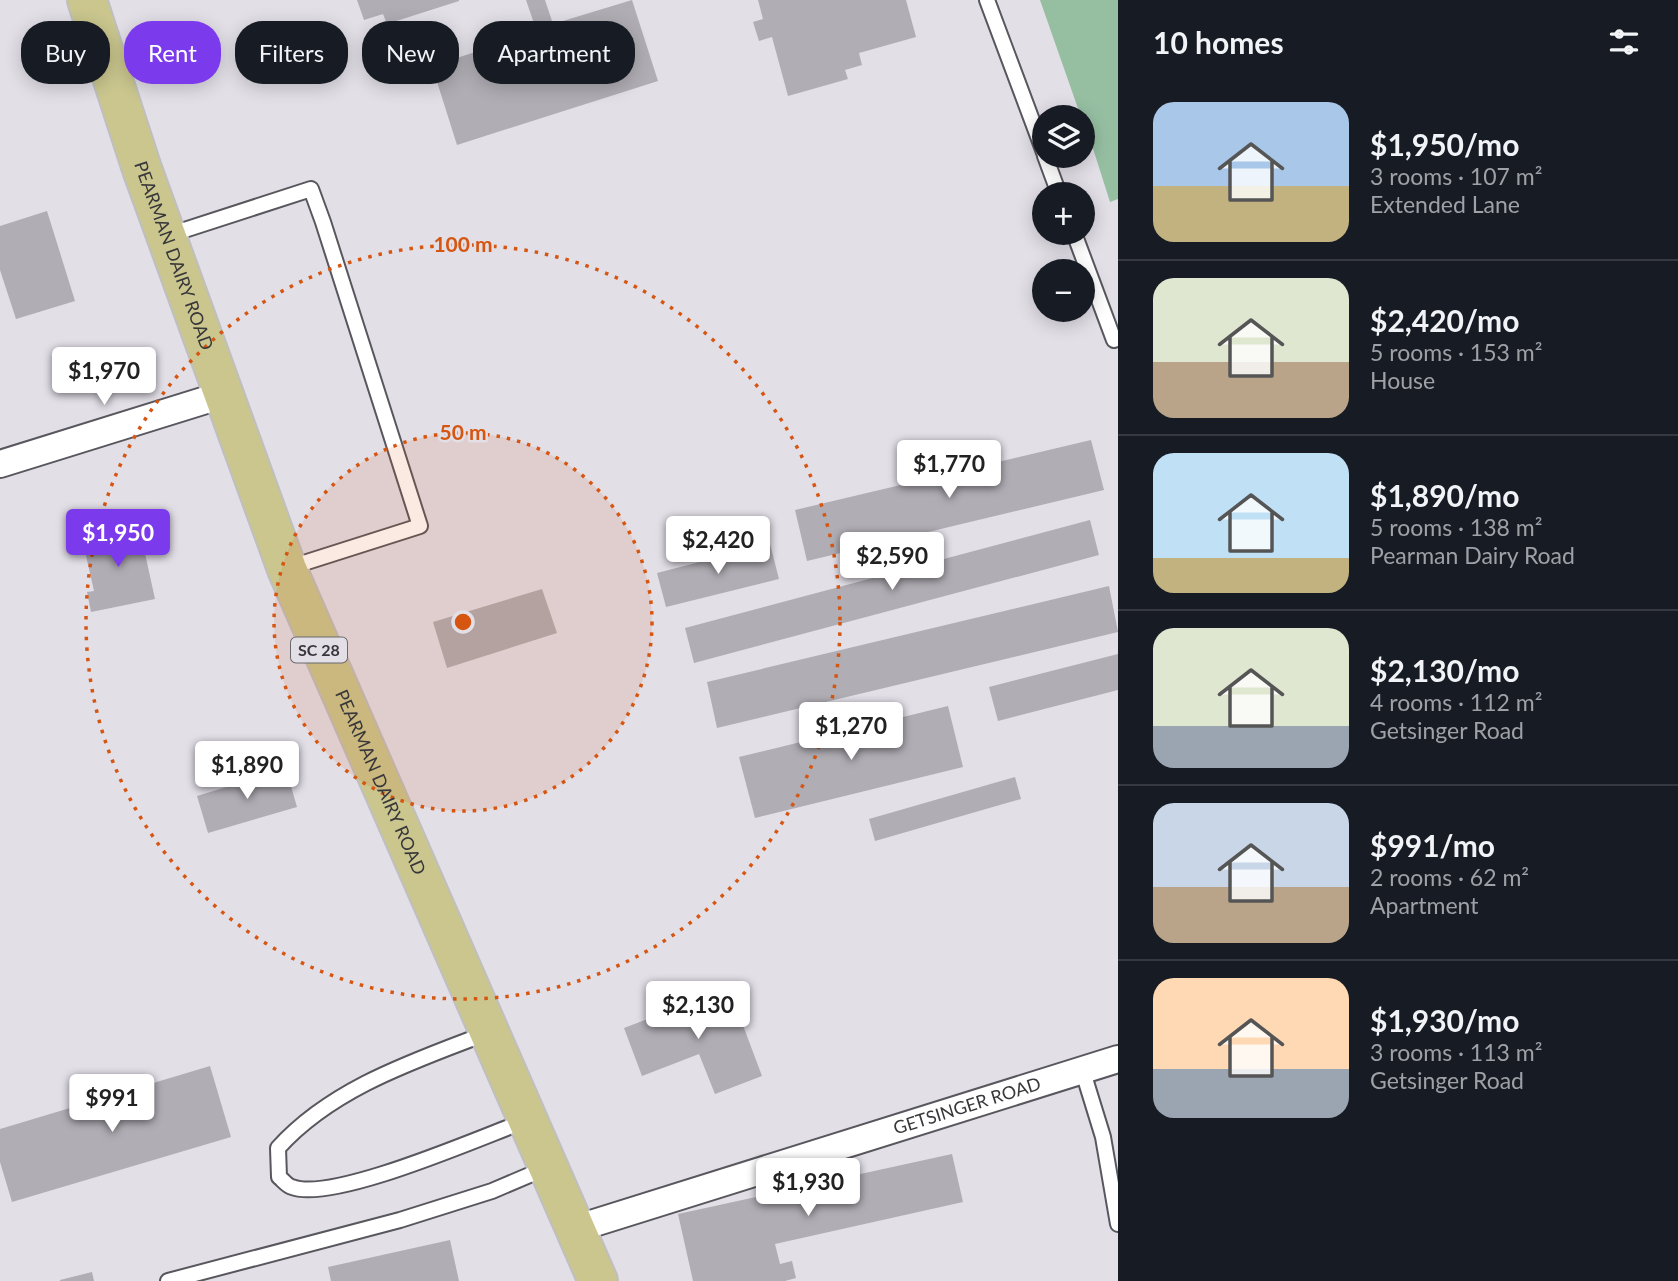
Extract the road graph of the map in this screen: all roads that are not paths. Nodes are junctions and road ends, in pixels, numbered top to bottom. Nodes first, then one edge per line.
1 (87, 0) edge
2 (987, 0) edge
3 (1032, 120) edge
4 (166, 236) junction
5 (1078, 245) edge
6 (1114, 340) dead end
7 (222, 395) junction
8 (0, 464) edge
9 (287, 569) junction
10 (488, 1033) junction
11 (1118, 1059) edge
12 (1083, 1072) junction
13 (527, 1120) junction
14 (548, 1167) junction
15 (1118, 1224) edge
16 (575, 1229) junction
17 (168, 1281) edge
18 (598, 1281) edge

1 - 4 highway, PEARMAN DAIRY ROAD / SC 28
2 - 3 lane
4 - 7 highway, PEARMAN DAIRY ROAD / SC 28
4 - 9 lane
5 - 6 lane
7 - 8 street
7 - 9 highway, PEARMAN DAIRY ROAD / SC 28
9 - 10 highway, PEARMAN DAIRY ROAD / SC 28
10 - 13 highway, PEARMAN DAIRY ROAD / SC 28
10 - 13 lane
11 - 12 street, GETSINGER ROAD
12 - 15 lane
12 - 16 street, GETSINGER ROAD
13 - 14 highway, PEARMAN DAIRY ROAD / SC 28
14 - 16 highway, PEARMAN DAIRY ROAD / SC 28
14 - 17 lane
16 - 18 highway, PEARMAN DAIRY ROAD / SC 28

